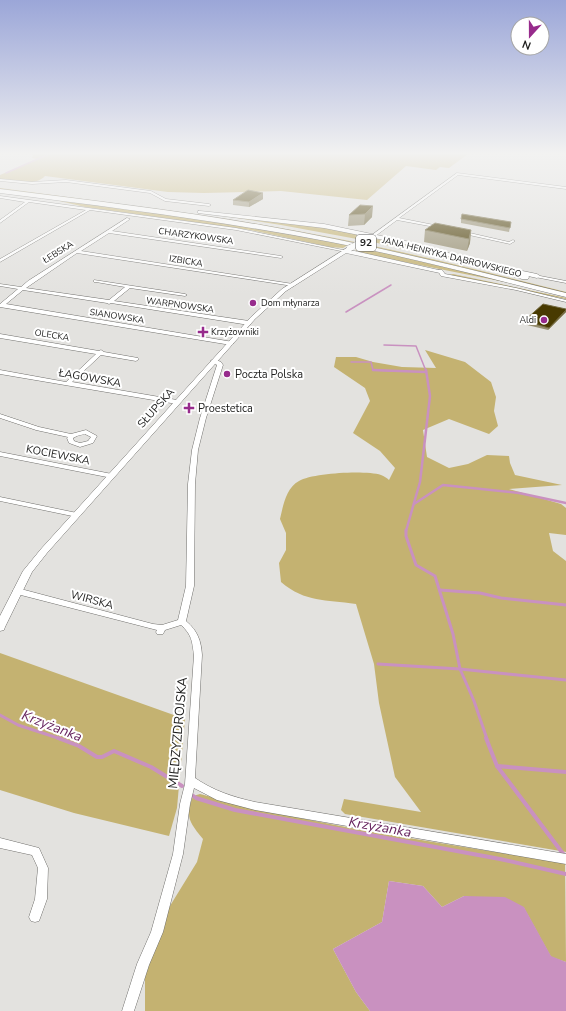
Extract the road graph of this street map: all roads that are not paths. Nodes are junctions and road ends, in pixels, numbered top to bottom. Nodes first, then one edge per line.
1 (28, 201) edge
2 (29, 201) edge
3 (48, 201) edge
4 (73, 201) edge
5 (88, 201) edge
6 (175, 201) edge
7 (420, 201) edge
8 (77, 207) junction
9 (90, 209) junction
10 (163, 209) junction
11 (200, 212) junction
12 (128, 219) dead end
13 (396, 219) junction
14 (0, 222) edge
15 (444, 228) edge
16 (458, 231) edge
17 (109, 232) junction
18 (367, 238) junction
19 (513, 241) dead end
20 (348, 250) junction
21 (77, 252) junction
22 (281, 257) dead end
23 (0, 261) edge
24 (475, 262) junction
25 (440, 271) junction
26 (537, 276) joint
27 (96, 281) dead end
28 (566, 282) edge
29 (293, 284) junction
30 (0, 285) edge
31 (129, 286) junction
32 (21, 289) junction
33 (566, 290) edge
34 (550, 291) junction
35 (185, 295) dead end
36 (566, 295) edge
37 (566, 301) edge
38 (109, 303) junction
39 (0, 306) edge
40 (7, 307) junction
41 (0, 313) edge
42 (249, 323) junction
43 (0, 336) edge
44 (231, 343) junction
45 (101, 352) junction
46 (136, 358) dead end
47 (214, 361) junction
48 (0, 372) edge
49 (67, 384) junction
50 (177, 402) junction
51 (0, 416) edge
52 (72, 436) dead end
53 (0, 454) edge
54 (112, 476) junction
55 (0, 499) edge
56 (77, 515) junction
57 (17, 591) junction
58 (4, 609) edge
59 (182, 622) junction
60 (0, 626) edge
61 (190, 780) junction
62 (0, 843) edge
63 (566, 859) edge
64 (35, 917) dead end
65 (128, 1011) edge

1 - 14 street
2 - 8 street
3 - 8 main road
4 - 34 main road, JANA HENRYKA DĄBROWSKIEGO / 92
5 - 10 main road, JANA HENRYKA DĄBROWSKIEGO / 92
6 - 11 street
7 - 13 street
8 - 9 street
9 - 20 street
9 - 23 street
10 - 11 main road
10 - 33 main road, JANA HENRYKA DĄBROWSKIEGO / 92
11 - 18 street
12 - 17 street, ŁEBSKA
13 - 15 street
13 - 18 street
16 - 19 street
17 - 21 street, ŁEBSKA
17 - 22 street, CHARZYKOWSKA
18 - 20 street, SŁUPSKA, bridge
18 - 24 street
20 - 25 street
20 - 29 street, SŁUPSKA
21 - 29 street, IZBICKA
21 - 32 street, ŁEBSKA
24 - 26 street
24 - 33 main road
25 - 34 main road
25 - 37 street
26 - 28 street
27 - 31 street, WARPNOWSKA
29 - 42 street, SŁUPSKA
30 - 32 street, WARPNOWSKA
31 - 35 street, WARPNOWSKA
31 - 38 street
32 - 38 street, WARPNOWSKA
32 - 39 street, ŁEBSKA
34 - 36 main road, JANA HENRYKA DĄBROWSKIEGO / 92
38 - 42 street, WARPNOWSKA
39 - 40 street, SIANOWSKA
40 - 41 street
40 - 44 street, SIANOWSKA
42 - 44 street, SŁUPSKA
43 - 45 street, OLECKA
44 - 47 street, SŁUPSKA
45 - 46 street, OLECKA
45 - 49 street
47 - 50 street, SŁUPSKA
47 - 59 street
48 - 49 street, ŁAGOWSKA
49 - 50 street, ŁAGOWSKA
50 - 54 street, SŁUPSKA
51 - 52 street
53 - 54 street, KOCIEWSKA
54 - 56 street, SŁUPSKA
55 - 56 street
56 - 57 street, SŁUPSKA
57 - 58 street, SŁUPSKA
57 - 59 street, WIRSKA
58 - 60 street, SŁUPSKA
59 - 61 street, MIĘDZYZDROJSKA
61 - 63 street
61 - 65 street, MIĘDZYZDROJSKA
62 - 64 street

